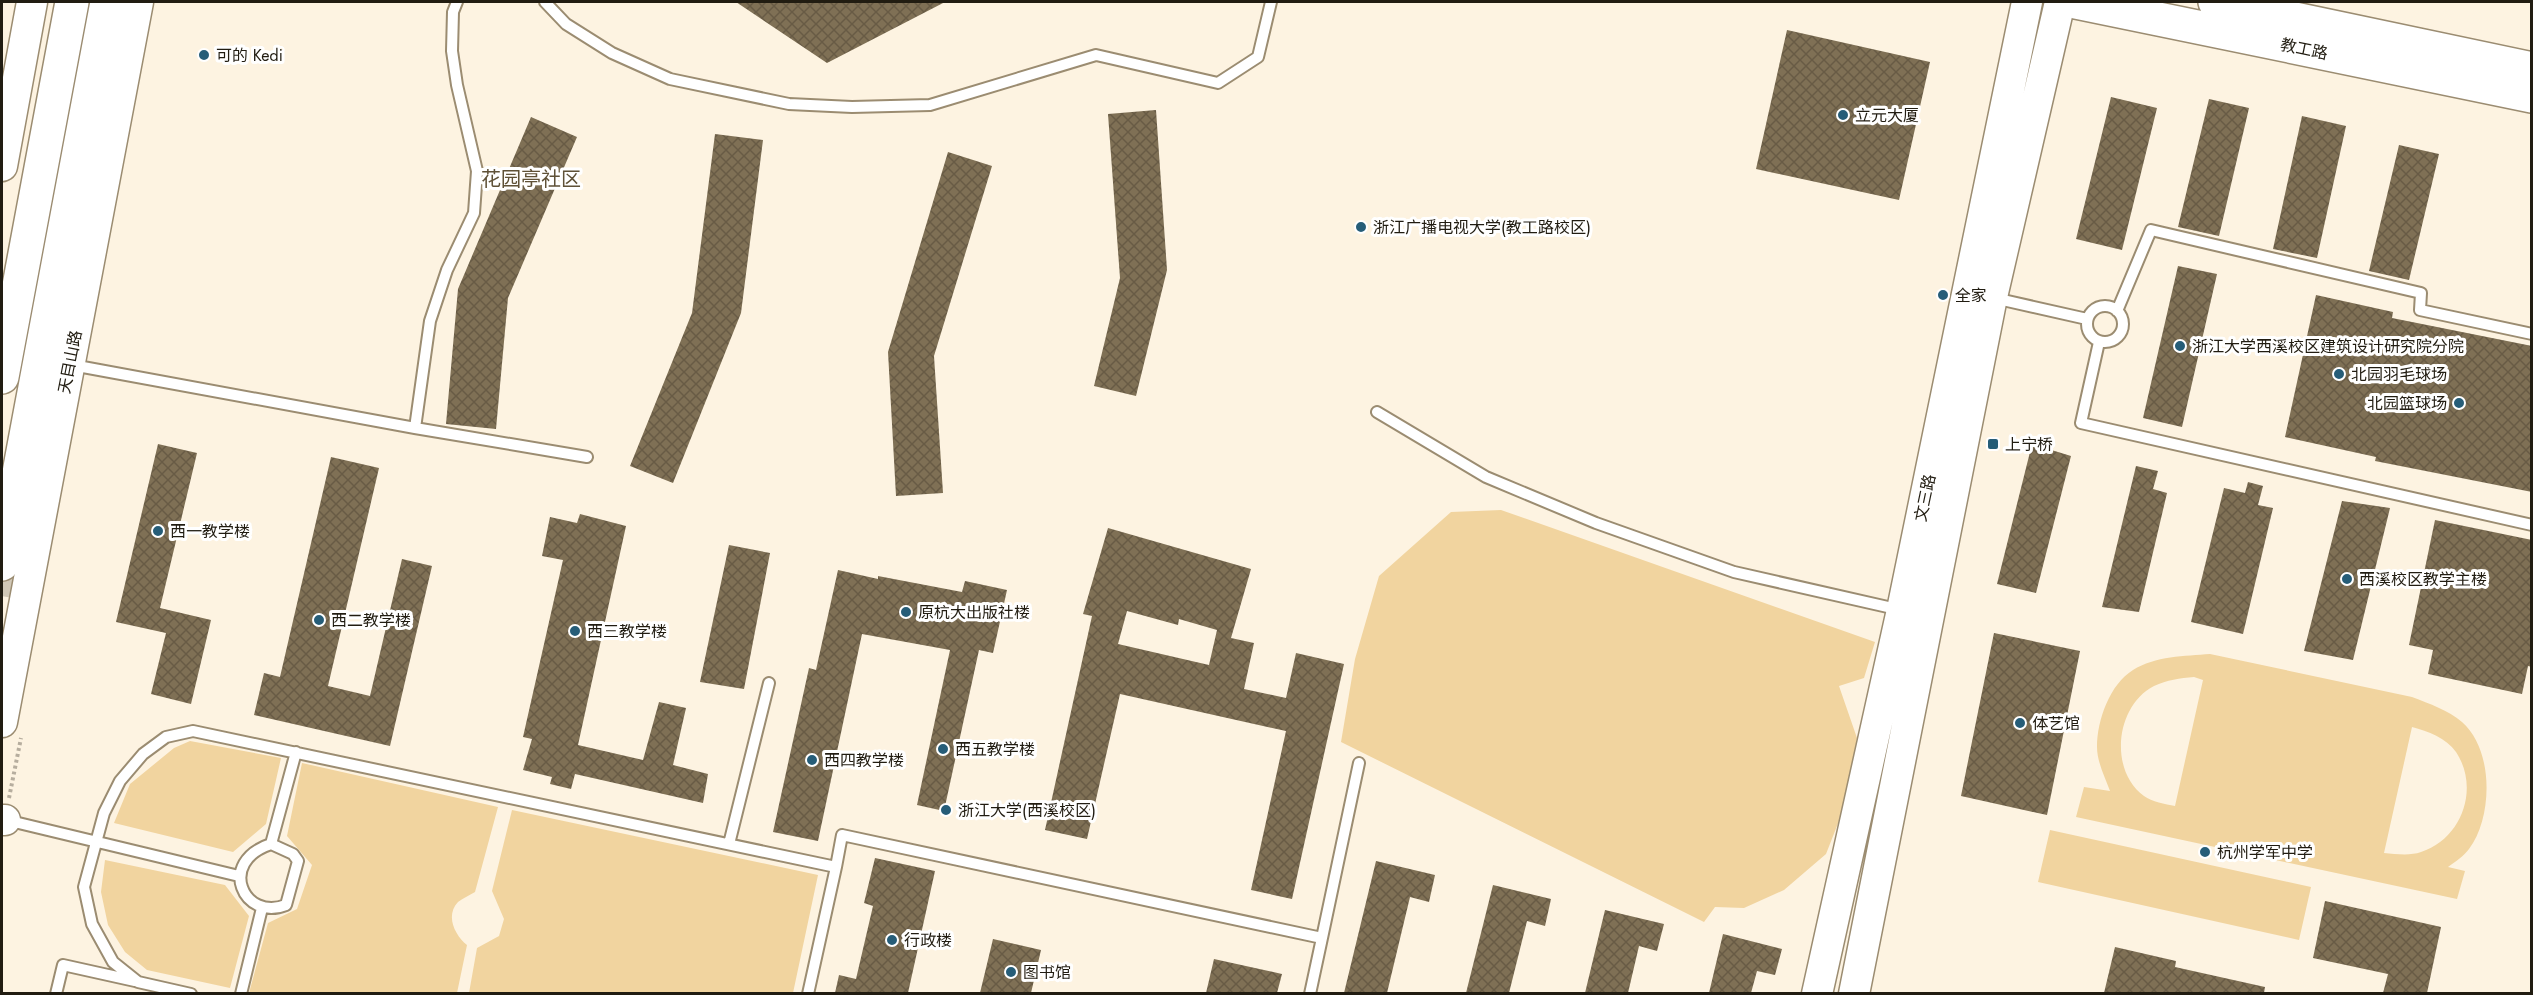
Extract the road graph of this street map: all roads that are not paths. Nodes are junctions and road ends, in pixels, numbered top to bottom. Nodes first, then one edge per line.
1 (32, 2) edge
2 (72, 2) edge
3 (107, 2) edge
4 (138, 2) edge
5 (457, 2) edge
6 (545, 2) edge
7 (1271, 2) edge
8 (2027, 2) edge
9 (2060, 2) edge
10 (2076, 2) edge
11 (2215, 2) edge
12 (2532, 69) edge
13 (2532, 96) edge
14 (2, 166) edge
15 (1992, 297) junction
16 (2117, 312) junction
17 (2087, 319) junction
18 (2532, 334) edge
19 (2099, 342) junction
20 (69, 365) junction
21 (2, 377) edge
22 (1377, 412) dead end
23 (415, 428) junction
24 (587, 457) dead end
25 (2532, 525) edge
26 (2, 564) tunnel mouth
27 (1915, 613) junction
28 (769, 683) dead end
29 (2, 722) edge
30 (296, 752) junction
31 (1359, 763) dead end
32 (3, 820) edge
33 (96, 840) junction
34 (271, 844) junction
35 (729, 844) junction
36 (836, 867) junction
37 (239, 876) junction
38 (262, 908) junction
39 (1322, 938) junction
40 (138, 982) junction
41 (56, 993) edge
42 (191, 993) edge
43 (241, 993) edge
44 (808, 993) edge
45 (1310, 993) edge
46 (1817, 993) edge
47 (1854, 993) edge

1 - 14 main road
2 - 21 main road
3 - 26 main road, 天目山路
4 - 20 main road, 天目山路
5 - 23 lane
6 - 7 lane
8 - 27 main road, 文三路
9 - 15 main road, 文三路
10 - 13 main road, 教工路
11 - 12 main road, 教工路
15 - 17 lane
15 - 27 main road, 文三路
16 - 17 lane
16 - 18 lane
16 - 19 lane
17 - 19 lane
19 - 25 lane
20 - 23 lane
20 - 29 main road, 天目山路
22 - 27 lane
23 - 24 lane
27 - 46 main road, 文三路
27 - 47 main road, 文三路
28 - 35 lane
30 - 33 lane
30 - 34 lane
30 - 35 lane
31 - 39 lane
32 - 33 lane
33 - 37 lane
33 - 40 lane
34 - 37 lane
34 - 38 lane
35 - 36 lane
36 - 39 lane
36 - 44 lane
37 - 38 lane
38 - 43 lane
39 - 45 lane
40 - 41 lane
40 - 42 lane

